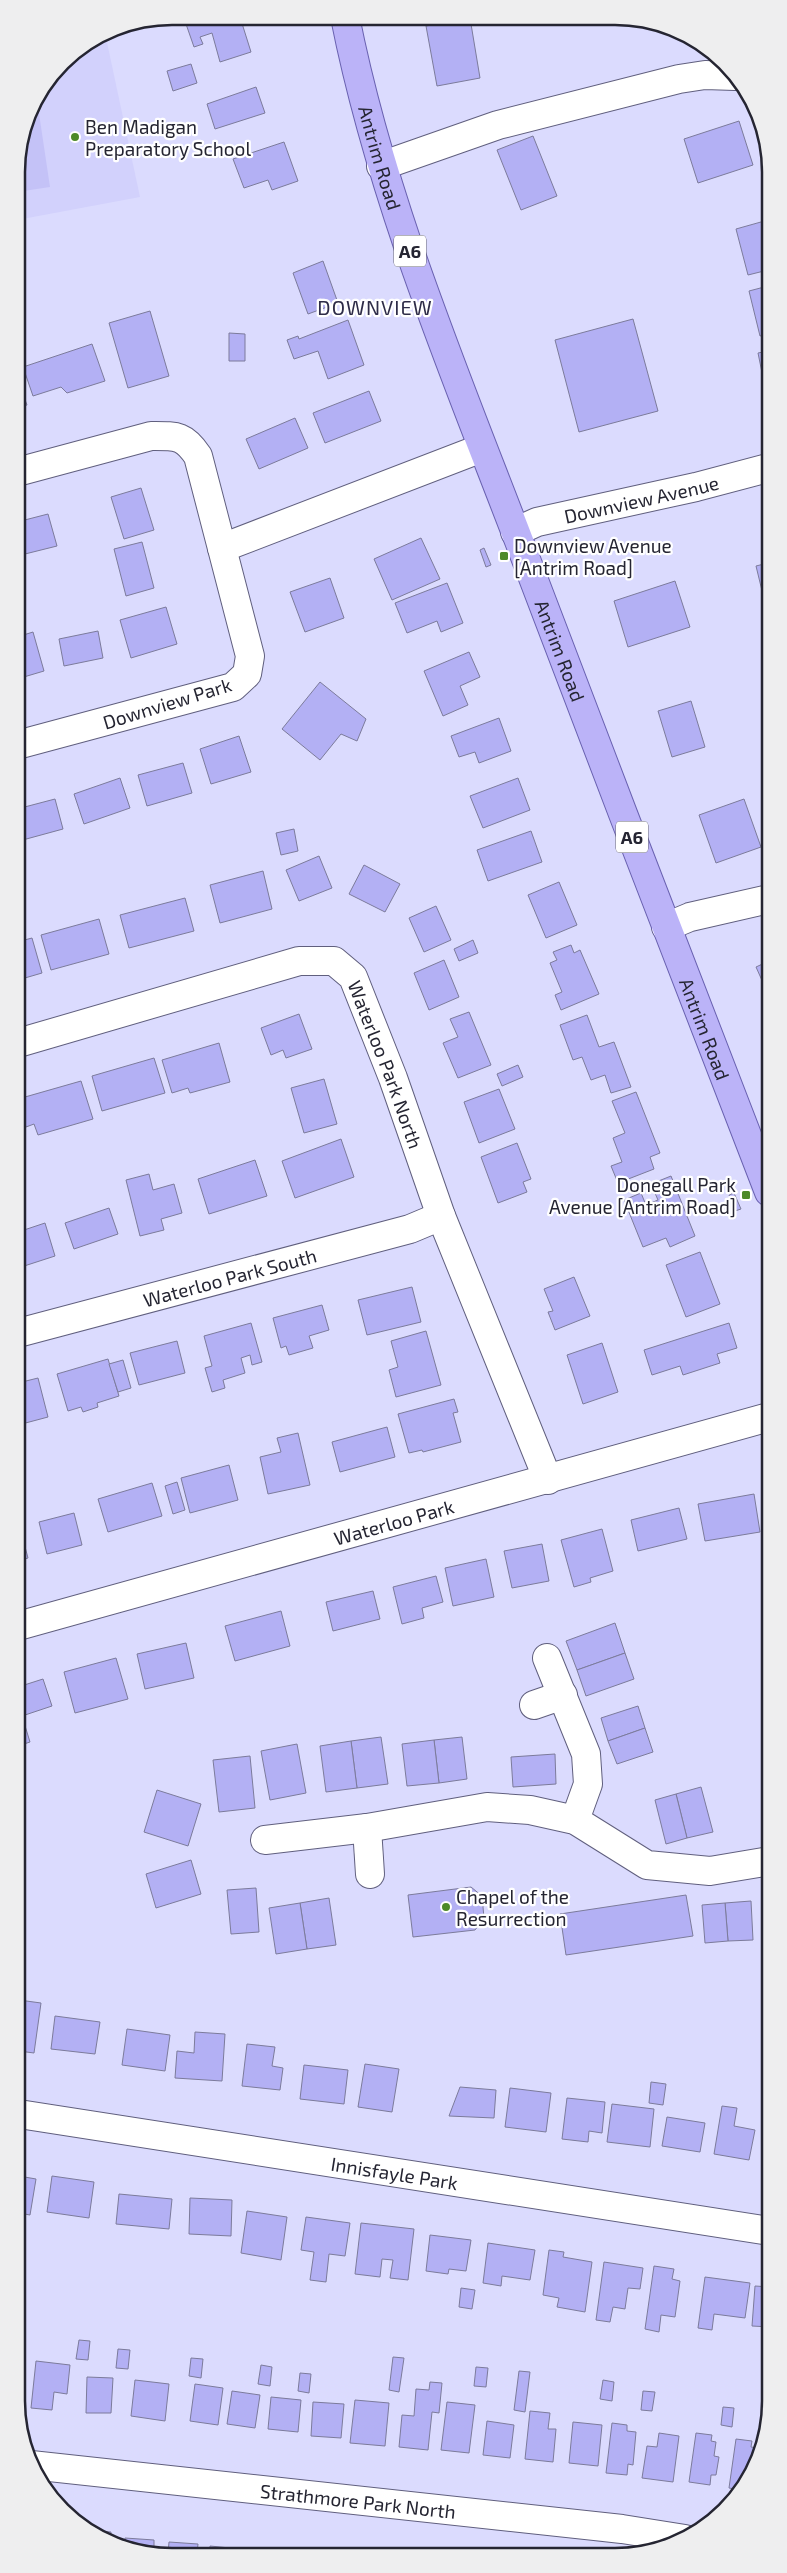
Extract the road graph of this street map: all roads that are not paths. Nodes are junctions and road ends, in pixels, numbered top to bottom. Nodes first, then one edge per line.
1 (346, 25) edge
2 (726, 76) edge
3 (381, 166) junction
4 (482, 448) junction
5 (25, 470) edge
6 (762, 470) edge
7 (515, 532) junction
8 (222, 548) junction
9 (25, 743) edge
10 (762, 901) edge
11 (666, 927) junction
12 (25, 1041) edge
13 (762, 1174) edge
14 (441, 1216) junction
15 (25, 1332) edge
16 (762, 1419) edge
17 (548, 1480) junction
18 (25, 1624) edge
19 (547, 1658) dead end
20 (563, 1695) junction
21 (534, 1705) dead end
22 (575, 1820) junction
23 (366, 1828) junction
24 (265, 1840) dead end
25 (762, 1862) edge
26 (370, 1874) dead end
27 (25, 2115) edge
28 (762, 2230) edge
29 (41, 2466) edge
30 (670, 2537) edge

1 - 3 main road, Antrim Road / A6
2 - 3 street
3 - 4 main road, Antrim Road / A6
4 - 7 main road, Antrim Road / A6
4 - 8 street
5 - 8 street, Downview Park
6 - 7 street, Downview Avenue
7 - 11 main road, Antrim Road / A6
8 - 9 street, Downview Park
10 - 11 street
11 - 13 main road, Antrim Road / A6
12 - 14 street, Waterloo Park North
14 - 15 street, Waterloo Park South
14 - 17 street, Waterloo Park North
16 - 17 street, Waterloo Park
17 - 18 street, Waterloo Park
19 - 20 street
20 - 21 street
20 - 22 street
22 - 23 street
22 - 25 street
23 - 24 street
23 - 26 street
27 - 28 street, Innisfayle Park
29 - 30 street, Strathmore Park North

